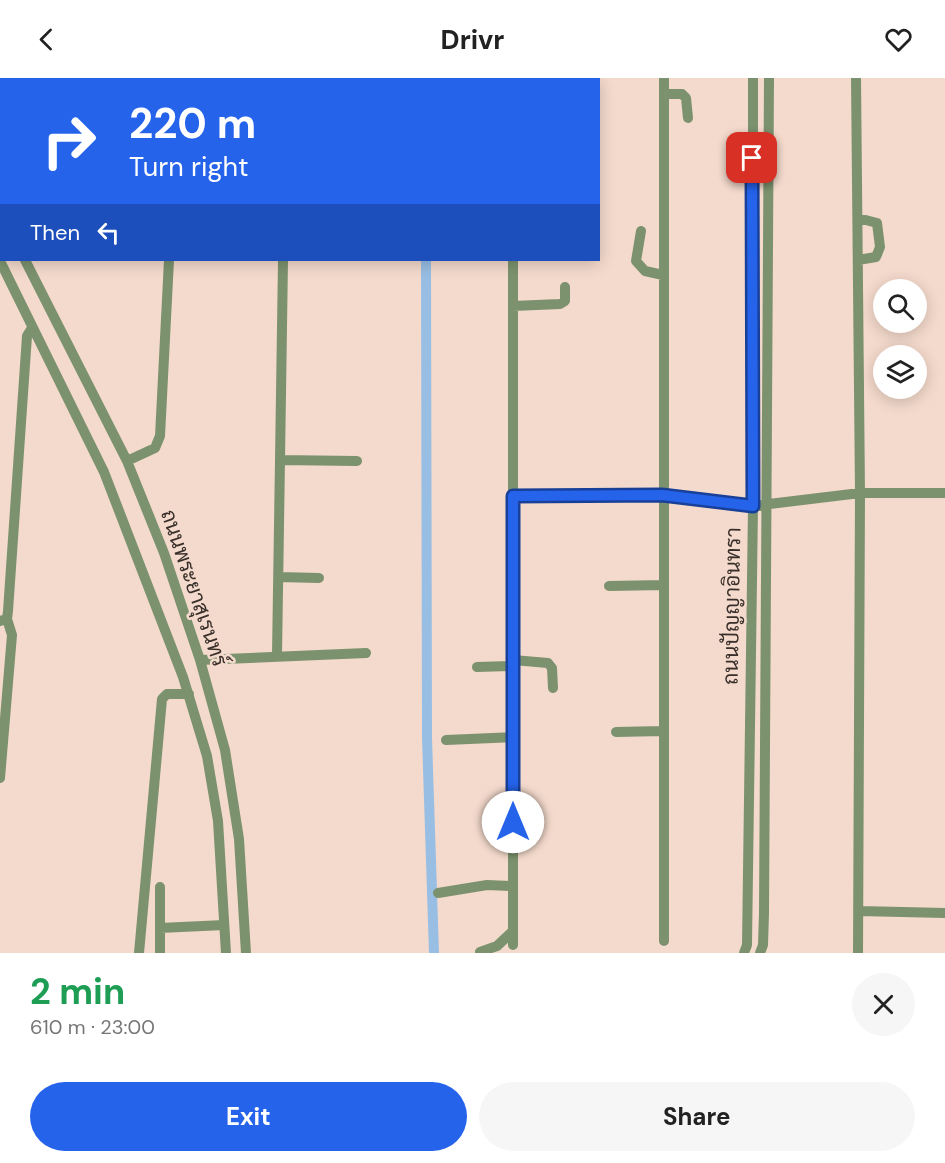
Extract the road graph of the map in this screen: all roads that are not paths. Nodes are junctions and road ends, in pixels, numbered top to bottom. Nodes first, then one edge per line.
1 (664, 78) edge
2 (753, 78) edge
3 (769, 78) edge
4 (856, 78) edge
5 (664, 94) junction
6 (688, 118) dead end
7 (858, 218) junction
8 (641, 231) dead end
9 (858, 260) junction
10 (0, 261) edge
11 (26, 261) edge
12 (169, 261) edge
13 (283, 261) edge
14 (513, 261) edge
15 (663, 275) junction
16 (565, 286) dead end
17 (513, 306) junction
18 (32, 328) junction
19 (280, 459) junction
20 (127, 461) junction
21 (357, 461) dead end
22 (860, 493) junction
23 (945, 493) edge
24 (662, 495) junction
25 (513, 496) junction
26 (766, 503) junction
27 (753, 506) junction
28 (279, 577) junction
29 (319, 578) dead end
30 (663, 585) junction
31 (609, 586) dead end
32 (3, 620) edge
33 (366, 653) dead end
34 (277, 655) junction
35 (200, 660) junction
36 (513, 663) junction
37 (477, 667) dead end
38 (553, 688) dead end
39 (189, 694) junction
40 (663, 731) junction
41 (616, 732) dead end
42 (513, 737) junction
43 (446, 740) dead end
44 (0, 778) edge
45 (513, 886) junction
46 (160, 887) dead end
47 (438, 893) dead end
48 (859, 911) junction
49 (945, 913) edge
50 (224, 926) junction
51 (160, 928) junction
52 (513, 931) junction
53 (664, 941) dead end
54 (513, 945) dead end
55 (480, 952) edge
56 (139, 953) edge
57 (160, 953) edge
58 (226, 953) edge
59 (246, 953) edge
60 (744, 953) edge
61 (760, 953) edge
62 (858, 953) edge

1 - 5 street
2 - 27 street, ถนนปัญญาอินทรา
3 - 26 street, ถนนปัญญาอินทรา
4 - 7 street
5 - 6 street
5 - 15 street
7 - 9 street
7 - 9 street
8 - 15 street
9 - 22 street
10 - 18 street, ถนนพระยาสุเรนทร์
11 - 20 street, ถนนพระยาสุเรนทร์
12 - 20 street
13 - 19 street
14 - 17 street
15 - 24 street
16 - 17 street
17 - 25 street
18 - 32 street
18 - 39 street, ถนนพระยาสุเรนทร์
19 - 21 street
19 - 28 street
20 - 35 street, ถนนพระยาสุเรนทร์
22 - 23 street
22 - 26 street
22 - 48 street
24 - 25 street
24 - 27 street
24 - 30 street
25 - 36 street
26 - 27 street
26 - 61 street, ถนนปัญญาอินทรา
27 - 60 street, ถนนปัญญาอินทรา
28 - 29 street
28 - 34 street
30 - 31 street
30 - 40 street
32 - 44 street
33 - 34 street
34 - 35 street
35 - 59 street, ถนนพระยาสุเรนทร์
36 - 37 street
36 - 38 street
36 - 42 street
39 - 50 street, ถนนพระยาสุเรนทร์
39 - 56 street
40 - 41 street
40 - 53 street
42 - 43 street
42 - 45 street
45 - 47 street
45 - 52 street
46 - 51 street
48 - 49 street
48 - 62 street
50 - 51 street
50 - 58 street, ถนนพระยาสุเรนทร์
51 - 57 street
52 - 54 street
52 - 55 street

